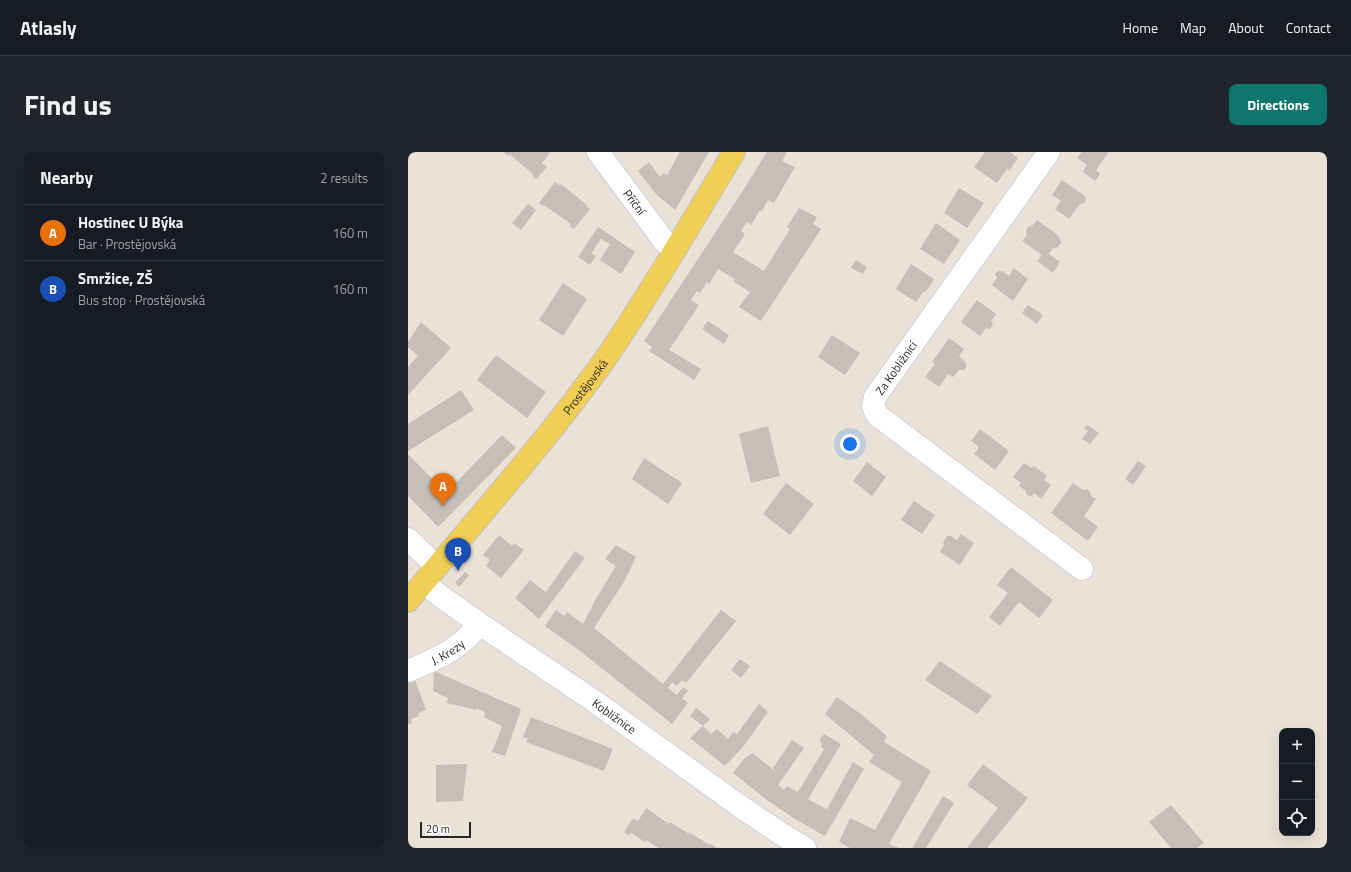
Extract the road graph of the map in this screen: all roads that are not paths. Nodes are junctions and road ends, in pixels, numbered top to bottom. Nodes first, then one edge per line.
1 (598, 152) edge
2 (734, 152) edge
3 (1049, 152) edge
4 (674, 251) junction
5 (408, 539) edge
6 (1082, 569) dead end
7 (431, 574) junction
8 (408, 601) edge
9 (480, 624) junction
10 (408, 671) edge
11 (805, 848) edge

1 - 4 street, Příční
2 - 4 main road, Prostějovská
3 - 6 street, Za Kobližnicí
4 - 7 main road, Prostějovská
5 - 7 street, Kobližnice
7 - 8 main road, Prostějovská
7 - 9 street, Kobližnice
9 - 10 street, J. Krezy
9 - 11 street, Kobližnice

